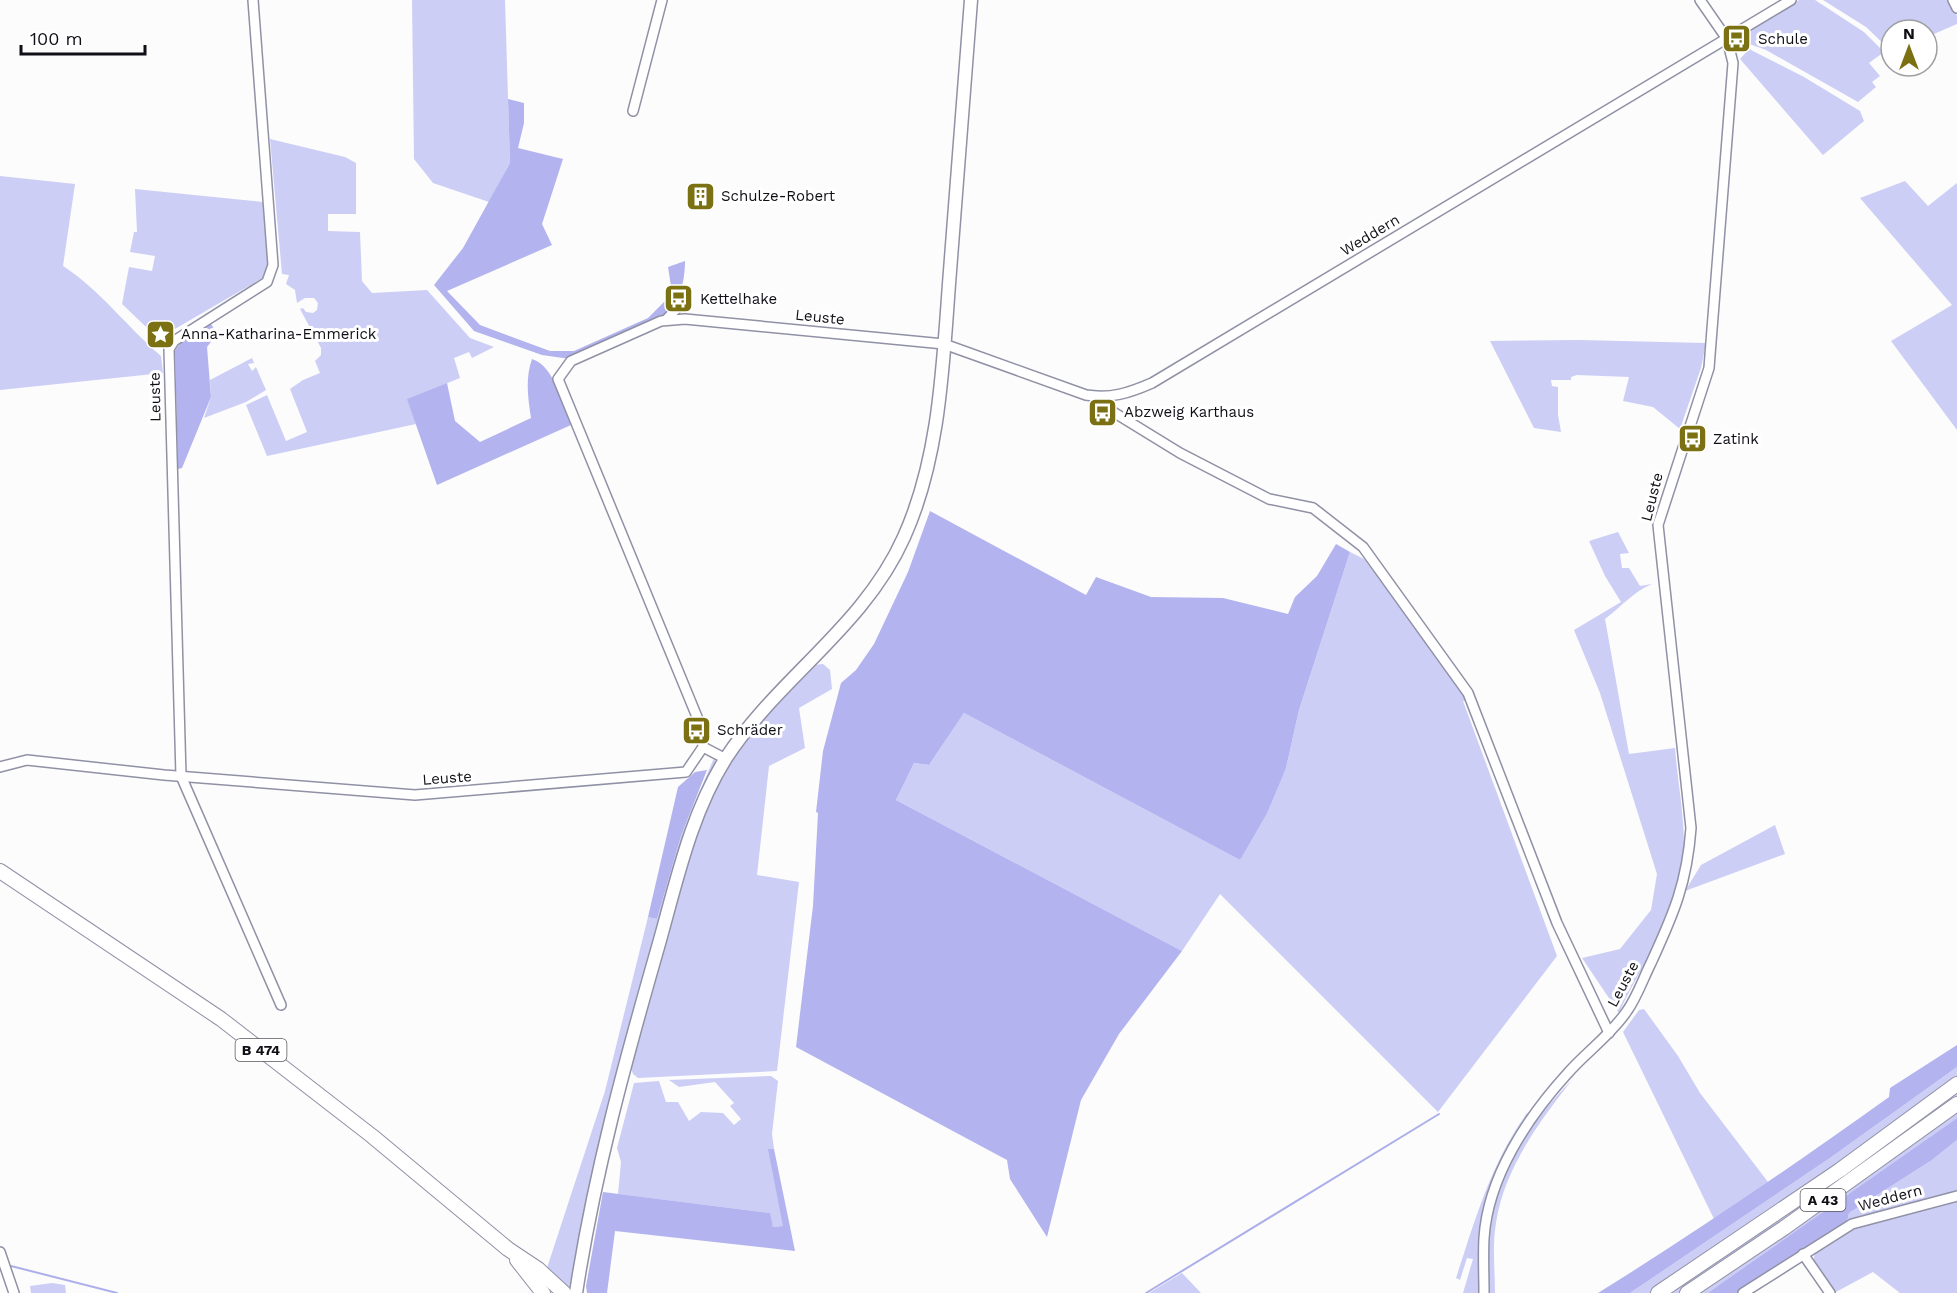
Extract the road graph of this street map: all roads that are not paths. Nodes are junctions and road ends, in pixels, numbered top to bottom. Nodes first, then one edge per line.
1 (253, 0) edge
2 (662, 0) edge
3 (971, 0) edge
4 (1700, 0) edge
5 (1791, 0) edge
6 (1953, 0) edge
7 (1957, 8) edge
8 (1727, 39) junction
9 (633, 111) dead end
10 (693, 319) junction
11 (666, 320) junction
12 (944, 344) junction
13 (1099, 397) junction
14 (704, 747) junction
15 (726, 759) junction
16 (0, 767) edge
17 (181, 776) junction
18 (0, 871) edge
19 (281, 1005) dead end
20 (1610, 1033) junction
21 (1957, 1084) edge
22 (1957, 1104) edge
23 (1957, 1196) edge
24 (508, 1249) junction
25 (0, 1252) edge
26 (1803, 1254) junction
27 (14, 1293) edge
28 (543, 1293) edge
29 (564, 1293) edge
30 (576, 1293) edge
31 (1484, 1293) edge
32 (1658, 1293) edge
33 (1687, 1293) edge
34 (1743, 1293) edge
35 (1830, 1293) edge

1 - 17 street, Leuste
2 - 9 street
3 - 12 main road
4 - 8 street, Leuste
5 - 8 street, Weddern
6 - 7 street
8 - 13 street, Weddern
8 - 20 street, Leuste
10 - 11 street, Leuste
10 - 11 street, Leuste
10 - 12 street, Leuste
11 - 14 street, Leuste
12 - 13 street, Weddern
12 - 15 main road
13 - 20 street, Leuste
14 - 15 street
14 - 17 street, Leuste
15 - 30 main road
16 - 17 street, Leuste
17 - 19 street, Leuste
18 - 24 highway, B 474
20 - 31 street, Leuste
21 - 32 highway, A 43
22 - 33 highway, A 43
23 - 26 street, Weddern
24 - 28 highway, B 474
24 - 29 highway, B 474
25 - 27 street
26 - 34 street, Weddern
26 - 35 street

